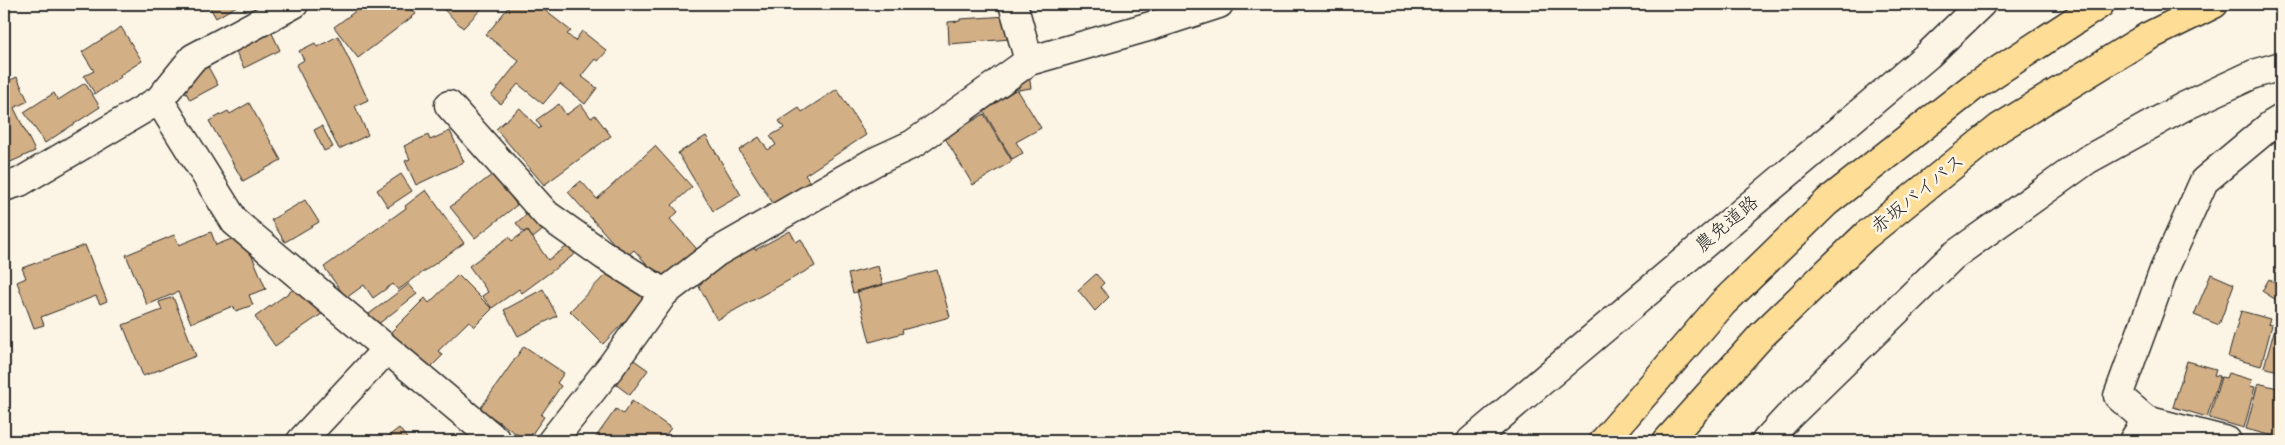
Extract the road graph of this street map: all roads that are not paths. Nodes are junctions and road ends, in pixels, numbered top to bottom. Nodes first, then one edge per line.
1 (294, 4) edge
2 (1013, 4) edge
3 (1219, 4) edge
4 (1981, 4) edge
5 (2100, 4) edge
6 (2214, 4) edge
7 (1029, 61) junction
8 (2281, 66) edge
9 (160, 100) junction
10 (450, 105) dead end
11 (2281, 119) edge
12 (4, 187) edge
13 (664, 293) junction
14 (386, 350) junction
15 (2139, 431) edge
16 (301, 441) edge
17 (497, 441) edge
18 (552, 441) edge
19 (1471, 441) edge
20 (1604, 441) edge
21 (1667, 441) edge
22 (1766, 441) edge
23 (2227, 441) edge

1 - 9 street
2 - 7 street
3 - 7 street
4 - 19 street, 農免道路
5 - 20 highway
6 - 21 highway, 赤坂バイパス
7 - 13 street
8 - 22 street
9 - 12 street
9 - 14 street
10 - 13 street
11 - 15 street
13 - 18 street
14 - 16 street
14 - 17 street
15 - 23 street

